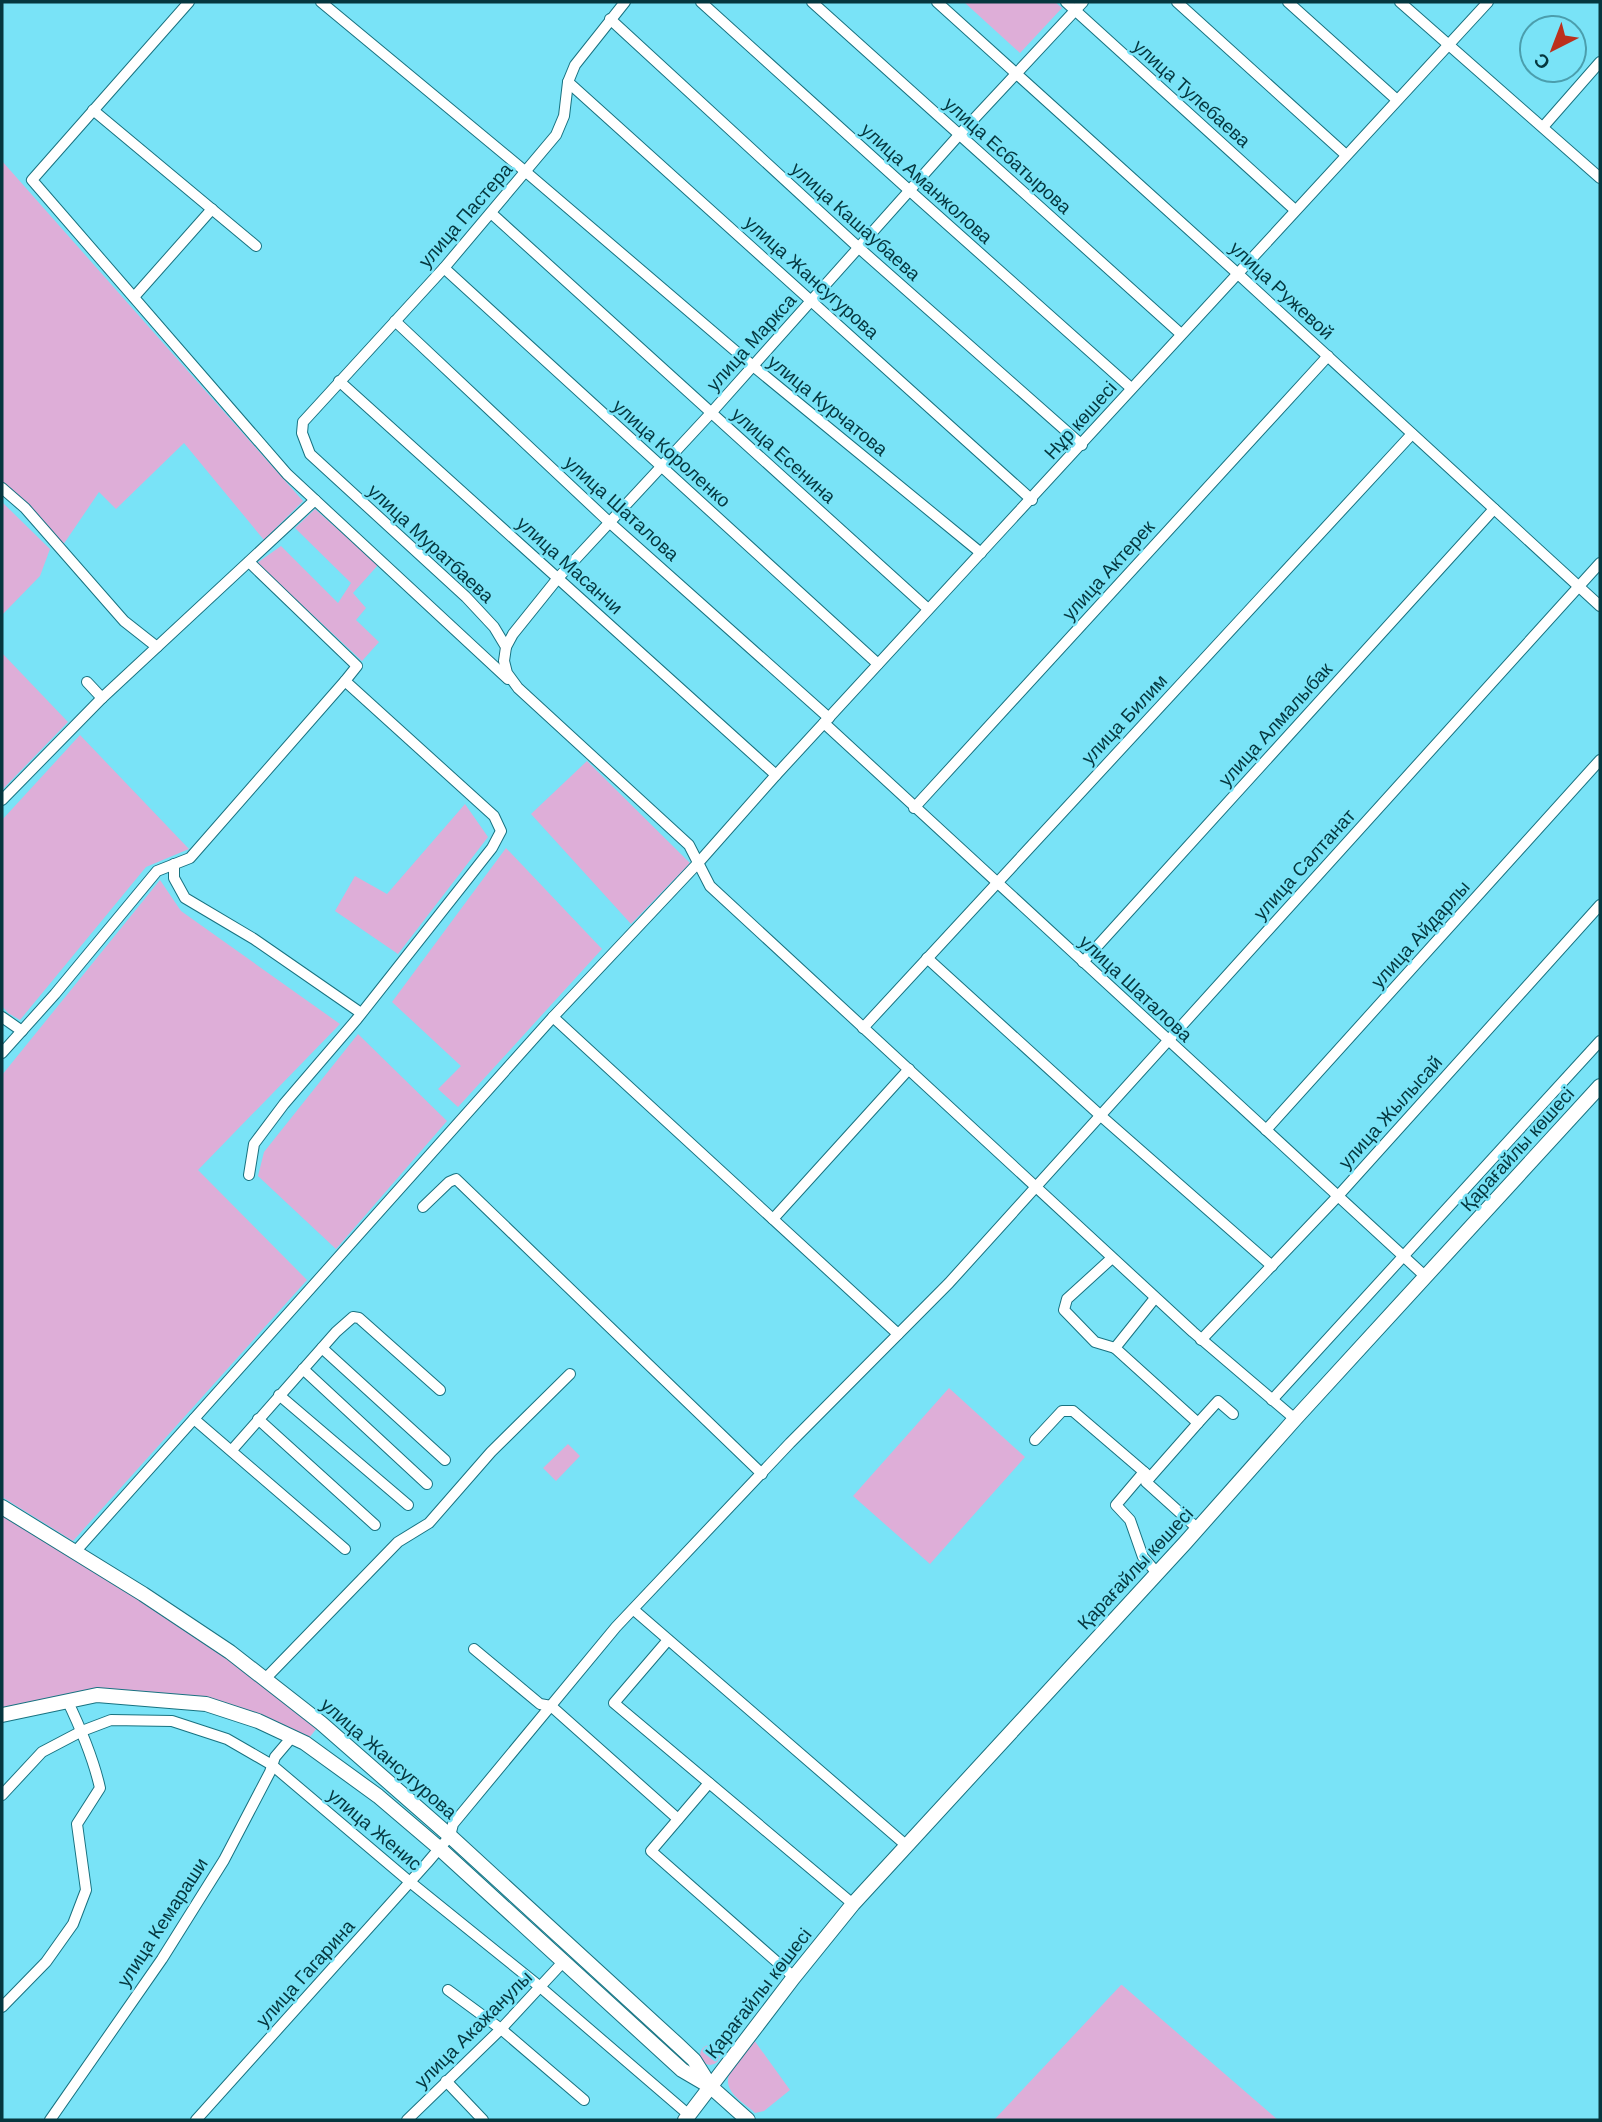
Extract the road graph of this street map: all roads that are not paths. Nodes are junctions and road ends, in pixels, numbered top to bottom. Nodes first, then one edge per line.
1 (189, 2) edge
2 (321, 2) edge
3 (625, 2) edge
4 (701, 2) edge
5 (812, 2) edge
6 (937, 2) edge
7 (1066, 2) edge
8 (1177, 2) edge
9 (1288, 2) edge
10 (1400, 2) edge
11 (1488, 2) edge
12 (1079, 6) edge
13 (610, 19) junction
14 (1448, 44) junction
15 (1600, 62) edge
16 (1016, 73) junction
17 (568, 82) junction
18 (1397, 100) junction
19 (93, 110) junction
20 (1542, 127) junction
21 (959, 135) junction
22 (1346, 155) junction
23 (526, 172) junction
24 (1600, 178) edge
25 (909, 191) junction
26 (212, 209) junction
27 (1295, 210) junction
28 (491, 214) junction
29 (256, 246) dead end
30 (859, 248) junction
31 (444, 268) junction
32 (1237, 273) junction
33 (134, 297) junction
34 (810, 302) junction
35 (395, 321) junction
36 (1181, 334) junction
37 (1328, 356) junction
38 (753, 366) junction
39 (339, 381) junction
40 (1131, 388) junction
41 (711, 413) junction
42 (302, 433) joint
43 (1412, 434) junction
44 (1082, 445) junction
45 (661, 467) junction
46 (2, 488) edge
47 (315, 500) junction
48 (1032, 500) junction
49 (1494, 509) junction
50 (609, 522) junction
51 (981, 554) junction
52 (249, 562) junction
53 (1600, 563) edge
54 (558, 578) junction
55 (1578, 586) junction
56 (1600, 606) edge
57 (928, 609) junction
58 (157, 647) junction
59 (506, 647) junction
60 (878, 664) junction
61 (345, 681) junction
62 (87, 682) dead end
63 (518, 688) junction
64 (103, 698) junction
65 (826, 721) junction
66 (1600, 760) edge
67 (776, 775) junction
68 (2, 800) edge
69 (914, 808) junction
70 (699, 862) junction
71 (174, 864) junction
72 (996, 883) junction
73 (1600, 905) edge
74 (927, 958) junction
75 (1083, 962) junction
76 (361, 1013) junction
77 (2, 1017) edge
78 (554, 1017) junction
79 (863, 1028) junction
80 (22, 1031) junction
81 (1600, 1041) edge
82 (1170, 1042) junction
83 (2, 1053) edge
84 (909, 1069) junction
85 (1600, 1086) edge
86 (1101, 1116) junction
87 (1266, 1130) junction
88 (249, 1175) dead end
89 (1035, 1188) junction
90 (1338, 1196) junction
91 (423, 1206) dead end
92 (773, 1219) junction
93 (1404, 1256) junction
94 (1112, 1258) junction
95 (1272, 1266) junction
96 (1426, 1277) junction
97 (1155, 1298) junction
98 (898, 1334) junction
99 (1201, 1339) junction
100 (322, 1348) junction
101 (1115, 1348) junction
102 (303, 1370) junction
103 (570, 1374) dead end
104 (440, 1390) dead end
105 (279, 1395) junction
106 (1272, 1400) junction
107 (1233, 1414) dead end
108 (194, 1419) junction
109 (258, 1419) junction
110 (1295, 1419) junction
111 (1198, 1423) junction
112 (1035, 1440) dead end
113 (232, 1450) junction
114 (445, 1460) dead end
115 (762, 1474) junction
116 (1147, 1475) junction
117 (427, 1484) dead end
118 (408, 1505) dead end
119 (2, 1507) edge
120 (375, 1525) dead end
121 (1198, 1529) junction
122 (345, 1549) dead end
123 (75, 1552) junction
124 (1157, 1573) junction
125 (634, 1610) junction
126 (668, 1640) junction
127 (474, 1649) dead end
128 (265, 1679) junction
129 (67, 1700) junction
130 (551, 1706) junction
131 (2, 1715) edge
132 (321, 1723) junction
133 (82, 1731) junction
134 (299, 1740) junction
135 (272, 1765) junction
136 (709, 1783) junction
137 (2, 1795) edge
138 (678, 1819) junction
139 (450, 1836) junction
140 (907, 1846) junction
141 (439, 1848) junction
142 (411, 1882) junction
143 (853, 1904) junction
144 (568, 1944) junction
145 (560, 1959) junction
146 (794, 1977) junction
147 (539, 1986) junction
148 (448, 1990) dead end
149 (2, 2007) edge
150 (501, 2029) junction
151 (446, 2081) junction
152 (711, 2087) junction
153 (584, 2100) dead end
154 (687, 2118) edge
155 (50, 2120) edge
156 (196, 2120) edge
157 (407, 2120) edge
158 (483, 2120) edge
159 (748, 2120) edge

1 - 19 street
2 - 23 street, улица Курчатова
3 - 13 street, улица Пастера
4 - 25 street, улица Аманжолова
5 - 21 street, улица Есбатырова
6 - 16 street, улица Ружевой
7 - 12 street, улица Тулебаева
8 - 22 street
9 - 18 street
10 - 14 street
11 - 14 street, Нұр көшесі
12 - 16 street, улица Маркса
12 - 27 street, улица Тулебаева
13 - 17 street, улица Пастера
13 - 30 street, улица Кашаубаева
14 - 18 street, Нұр көшесі
14 - 20 street
15 - 20 street
16 - 21 street, улица Маркса
16 - 32 street, улица Ружевой
17 - 23 street, улица Пастера
17 - 34 street, улица Жансугурова
18 - 22 street, Нұр көшесі
19 - 26 street
19 - 33 street
20 - 24 street
21 - 25 street, улица Маркса
21 - 36 street, улица Есбатырова
22 - 27 street, Нұр көшесі
23 - 28 street, улица Пастера
23 - 38 street, улица Курчатова
25 - 30 street, улица Маркса
25 - 40 street, улица Аманжолова
26 - 29 street
26 - 33 street
27 - 32 street, Нұр көшесі
28 - 31 street, улица Пастера
28 - 41 street, улица Есенина
30 - 34 street, улица Маркса
30 - 44 street, улица Кашаубаева
31 - 35 street, улица Пастера
31 - 45 street, улица Короленко
32 - 36 street, Нұр көшесі
32 - 37 street, улица Ружевой
33 - 47 street
34 - 38 street, улица Маркса
34 - 48 street, улица Жансугурова
35 - 39 street, улица Пастера
35 - 50 street, улица Шаталова
36 - 40 street, Нұр көшесі
37 - 43 street, улица Ружевой
37 - 69 street, улица Актерек
38 - 41 street, улица Маркса
38 - 51 street, улица Курчатова
39 - 42 street, улица Пастера
39 - 54 street, улица Масанчи
40 - 44 street, Нұр көшесі
41 - 45 street, улица Маркса
41 - 57 street, улица Есенина
42 - 59 street, улица Муратбаева
43 - 49 street, улица Ружевой
43 - 72 street, улица Билим
44 - 48 street, Нұр көшесі
45 - 50 street, улица Маркса
45 - 60 street, улица Короленко
46 - 58 street
47 - 52 street
47 - 63 street
48 - 51 street, Нұр көшесі
49 - 55 street, улица Ружевой
49 - 75 street, улица Алмалыбак
50 - 54 street, улица Маркса
50 - 65 street, улица Шаталова
51 - 57 street, Нұр көшесі
52 - 58 street
52 - 61 street
53 - 55 street, улица Салтанат
54 - 59 street, улица Маркса
54 - 67 street, улица Масанчи
55 - 56 street, улица Ружевой
55 - 82 street, улица Салтанат
57 - 60 street, Нұр көшесі
58 - 64 street
59 - 63 street, улица Муратбаева
60 - 65 street, Нұр көшесі
61 - 71 street
61 - 76 street
62 - 64 street
63 - 70 street, улица Муратбаева
64 - 68 street
65 - 67 street, Нұр көшесі
65 - 69 street, улица Шаталова
66 - 87 street, улица Айдарлы
67 - 70 street, Нұр көшесі
69 - 72 street, улица Шаталова
70 - 78 street, Нұр көшесі
70 - 79 street, улица Муратбаева
71 - 76 street
71 - 80 street
72 - 74 street, улица Билим
72 - 75 street, улица Шаталова
73 - 90 street, улица Жылысай
74 - 79 street, улица Билим
74 - 86 street
75 - 82 street, улица Шаталова
76 - 88 street
77 - 80 street
78 - 92 street
78 - 108 street, Нұр көшесі
79 - 84 street, улица Муратбаева
80 - 83 street
81 - 93 street
82 - 86 street, улица Салтанат
82 - 87 street, улица Шаталова
84 - 89 street, улица Муратбаева
84 - 92 street
85 - 96 main road, Қарағайлы көшесі
86 - 89 street, улица Салтанат
86 - 95 street
87 - 90 street, улица Шаталова
89 - 94 street, улица Муратбаева
89 - 98 street, улица Салтанат
90 - 93 street, улица Шаталова
90 - 95 street, улица Жылысай
91 - 115 street
92 - 98 street
93 - 96 street, улица Шаталова
93 - 106 street
94 - 97 street, улица Муратбаева
94 - 101 street
95 - 99 street, улица Жылысай
96 - 110 main road, Қарағайлы көшесі
97 - 99 street, улица Муратбаева
97 - 101 street
98 - 115 street, улица Салтанат
99 - 106 street, улица Муратбаева
100 - 102 street
100 - 104 street
100 - 114 street
101 - 111 street
102 - 105 street
102 - 117 street
103 - 128 street
105 - 109 street
105 - 118 street
106 - 110 street, улица Муратбаева
107 - 111 street
108 - 113 street
108 - 123 street, Нұр көшесі
109 - 113 street
109 - 120 street
110 - 121 main road, Қарағайлы көшесі
111 - 116 street
112 - 116 street
113 - 122 street
115 - 125 street, улица Гагарина
116 - 121 street
116 - 124 street
119 - 123 main road, улица Жансугурова
121 - 124 main road, Қарағайлы көшесі
123 - 128 main road, улица Жансугурова
124 - 140 main road, Қарағайлы көшесі
125 - 126 street
125 - 130 street, улица Гагарина
126 - 136 street
126 - 140 street
127 - 130 street
128 - 132 main road, улица Жансугурова
129 - 131 main road, улица Жансугурова
129 - 133 street
129 - 134 main road, улица Жансугурова
130 - 138 street
130 - 139 street, улица Гагарина
132 - 134 main road
132 - 139 main road, улица Жансугурова
133 - 135 street, улица Женис
133 - 137 street, улица Женис
133 - 149 street
134 - 135 street, улица Кемараши
134 - 141 main road, улица Жансугурова
135 - 142 street, улица Женис
135 - 155 street, улица Кемараши
136 - 138 street
136 - 143 street
138 - 146 street
139 - 141 street, улица Гагарина
139 - 144 main road, улица Жансугурова
140 - 143 main road, Қарағайлы көшесі
141 - 142 street, улица Гагарина
141 - 145 main road, улица Жансугурова
142 - 147 street, улица Женис
142 - 156 street, улица Гагарина
143 - 146 main road, Қарағайлы көшесі
144 - 145 main road
144 - 152 main road, улица Жансугурова
145 - 147 street, улица Акажанулы
145 - 152 main road, улица Жансугурова
146 - 152 main road, Қарағайлы көшесі
147 - 150 street, улица Акажанулы
147 - 154 street, улица Женис
148 - 150 street
150 - 151 street, улица Акажанулы
150 - 153 street
151 - 157 street, улица Акажанулы
151 - 158 street
152 - 154 main road, Қарағайлы көшесі
152 - 159 main road, улица Жансугурова

